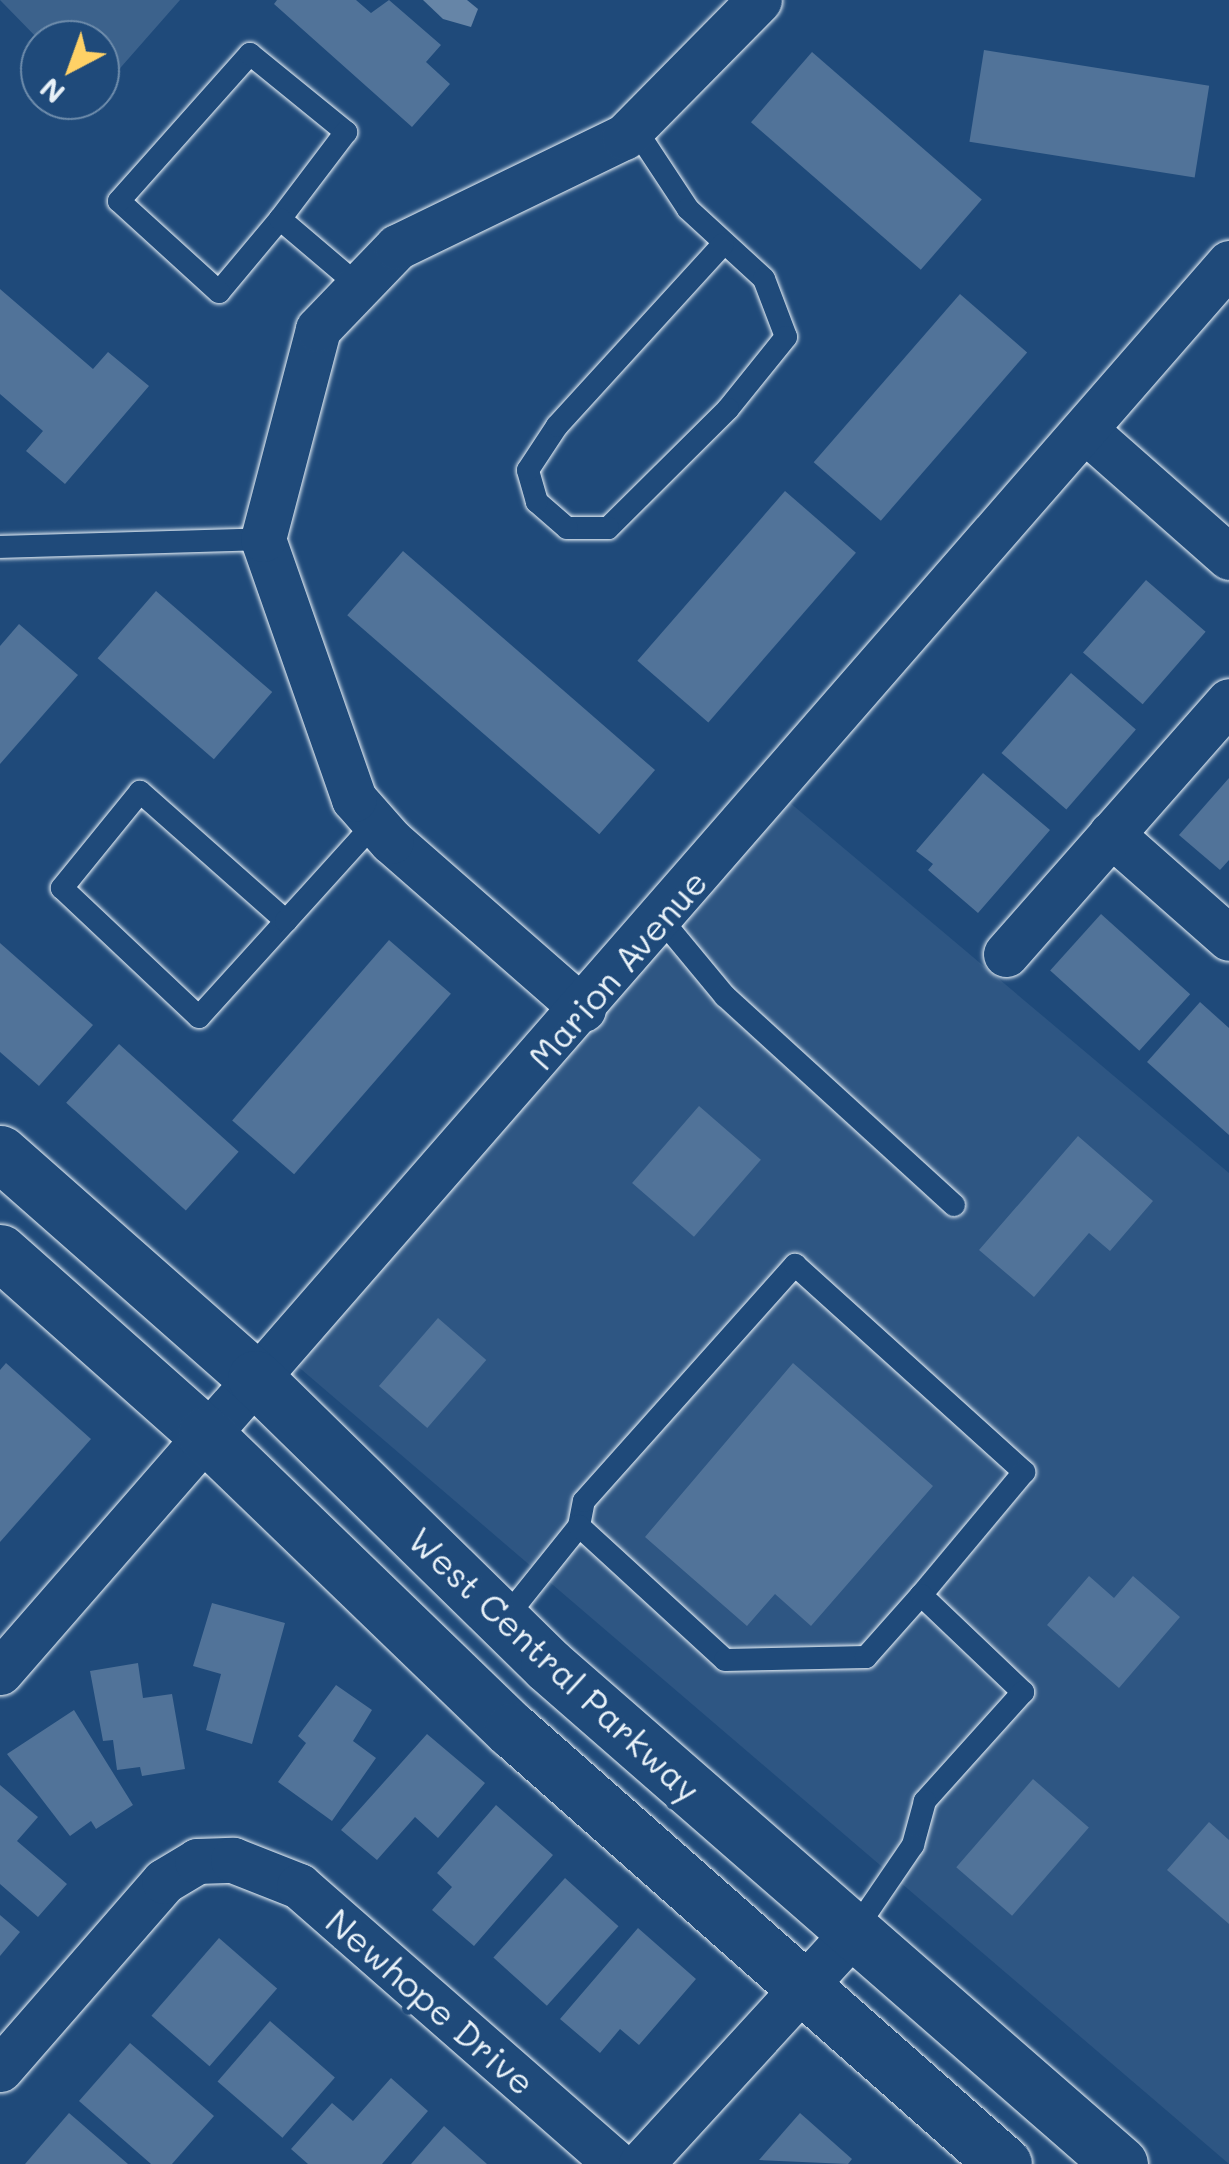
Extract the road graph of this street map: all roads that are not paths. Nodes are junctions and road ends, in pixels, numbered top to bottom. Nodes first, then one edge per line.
1 (759, 0) edge
2 (634, 127) junction
3 (280, 220) junction
4 (723, 244) junction
5 (1229, 263) edge
6 (359, 286) junction
7 (1085, 430) junction
8 (263, 539) junction
9 (0, 547) edge
10 (1229, 557) edge
11 (1229, 702) edge
12 (375, 823) junction
13 (1111, 834) junction
14 (661, 919) junction
15 (286, 921) junction
16 (1229, 938) edge
17 (1006, 954) dead end
18 (583, 1009) junction
19 (0, 1153) edge
20 (954, 1205) dead end
21 (0, 1252) edge
22 (255, 1378) junction
23 (205, 1434) junction
24 (579, 1526) junction
25 (921, 1595) junction
26 (503, 1621) junction
27 (0, 1672) edge
28 (854, 1933) junction
29 (804, 1988) junction
30 (0, 2070) edge
31 (616, 2164) edge
32 (641, 2164) edge
33 (1004, 2164) edge
34 (1120, 2164) edge

1 - 2 street
2 - 4 lane
2 - 6 street
3 - 3 lane
3 - 6 lane
4 - 4 lane
5 - 7 street, Marion Avenue
6 - 8 street
7 - 10 street
7 - 14 street, Marion Avenue
8 - 9 lane
8 - 12 street
11 - 13 street
12 - 15 lane
12 - 18 street
13 - 16 street
13 - 17 street
14 - 18 street, Marion Avenue
14 - 20 lane
15 - 15 lane
18 - 22 street, Marion Avenue
19 - 22 main road, West Central Parkway
21 - 23 main road, West Central Parkway
22 - 23 street, Marion Avenue
22 - 26 main road, West Central Parkway
23 - 27 street, Marion Avenue
23 - 29 main road, West Central Parkway
24 - 25 lane
24 - 25 lane
24 - 26 lane
25 - 28 lane
26 - 28 main road, West Central Parkway
28 - 29 street
28 - 34 main road, West Central Parkway
29 - 32 street
29 - 33 main road, West Central Parkway
30 - 31 street, Newhope Drive

